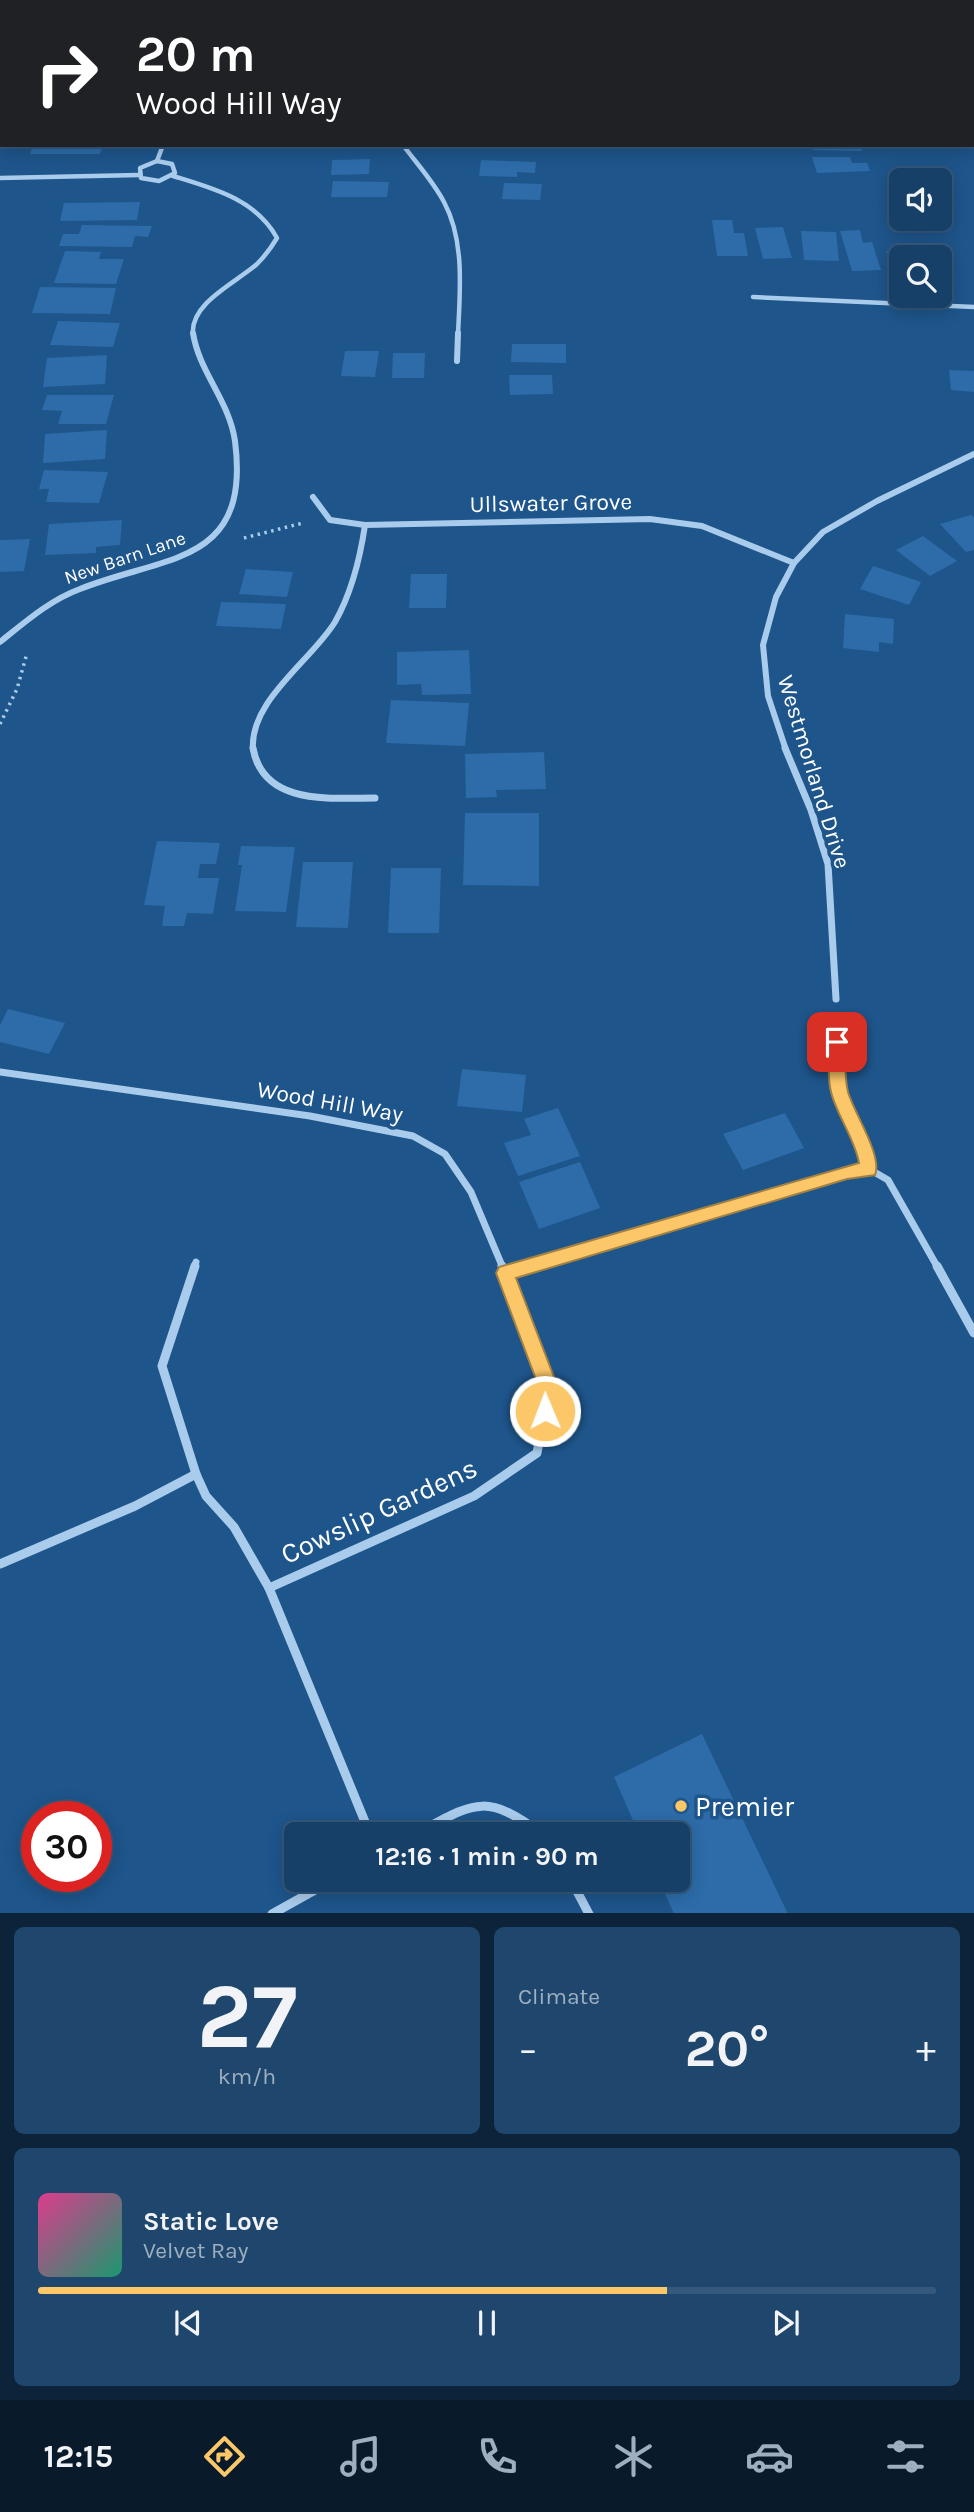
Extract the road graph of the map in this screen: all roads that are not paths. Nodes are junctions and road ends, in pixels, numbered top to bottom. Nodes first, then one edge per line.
1 (162, 147) edge
2 (405, 147) edge
3 (157, 161) junction
4 (139, 175) junction
5 (173, 176) junction
6 (0, 178) edge
7 (753, 297) dead end
8 (974, 307) edge
9 (457, 361) dead end
10 (974, 454) edge
11 (313, 497) dead end
12 (365, 525) junction
13 (794, 563) junction
14 (0, 642) edge
15 (375, 798) dead end
16 (836, 999) dead end
17 (837, 1042) dead end
18 (0, 1072) edge
19 (869, 1169) junction
20 (196, 1262) dead end
21 (505, 1273) junction
22 (974, 1333) edge
23 (196, 1474) junction
24 (0, 1564) edge
25 (269, 1588) junction
26 (365, 1822) edge
27 (438, 1822) edge
28 (525, 1822) edge
29 (311, 1892) edge
30 (578, 1892) edge
31 (272, 1913) edge
32 (589, 1913) edge

1 - 3 street
2 - 9 street
3 - 4 street
3 - 5 street
4 - 5 street
4 - 6 street
5 - 14 street, New Barn Lane
7 - 8 street
10 - 13 street, Westmorland Drive
11 - 12 street, Ullswater Grove
12 - 13 street, Ullswater Grove
12 - 15 street
13 - 16 street, Westmorland Drive
17 - 19 lane
18 - 21 street, Wood Hill Way
19 - 21 street
19 - 22 street
20 - 23 street
21 - 25 street, Cowslip Gardens
23 - 24 street
23 - 25 street
25 - 26 street, Cowslip Gardens
27 - 28 street
29 - 31 street
30 - 32 street

